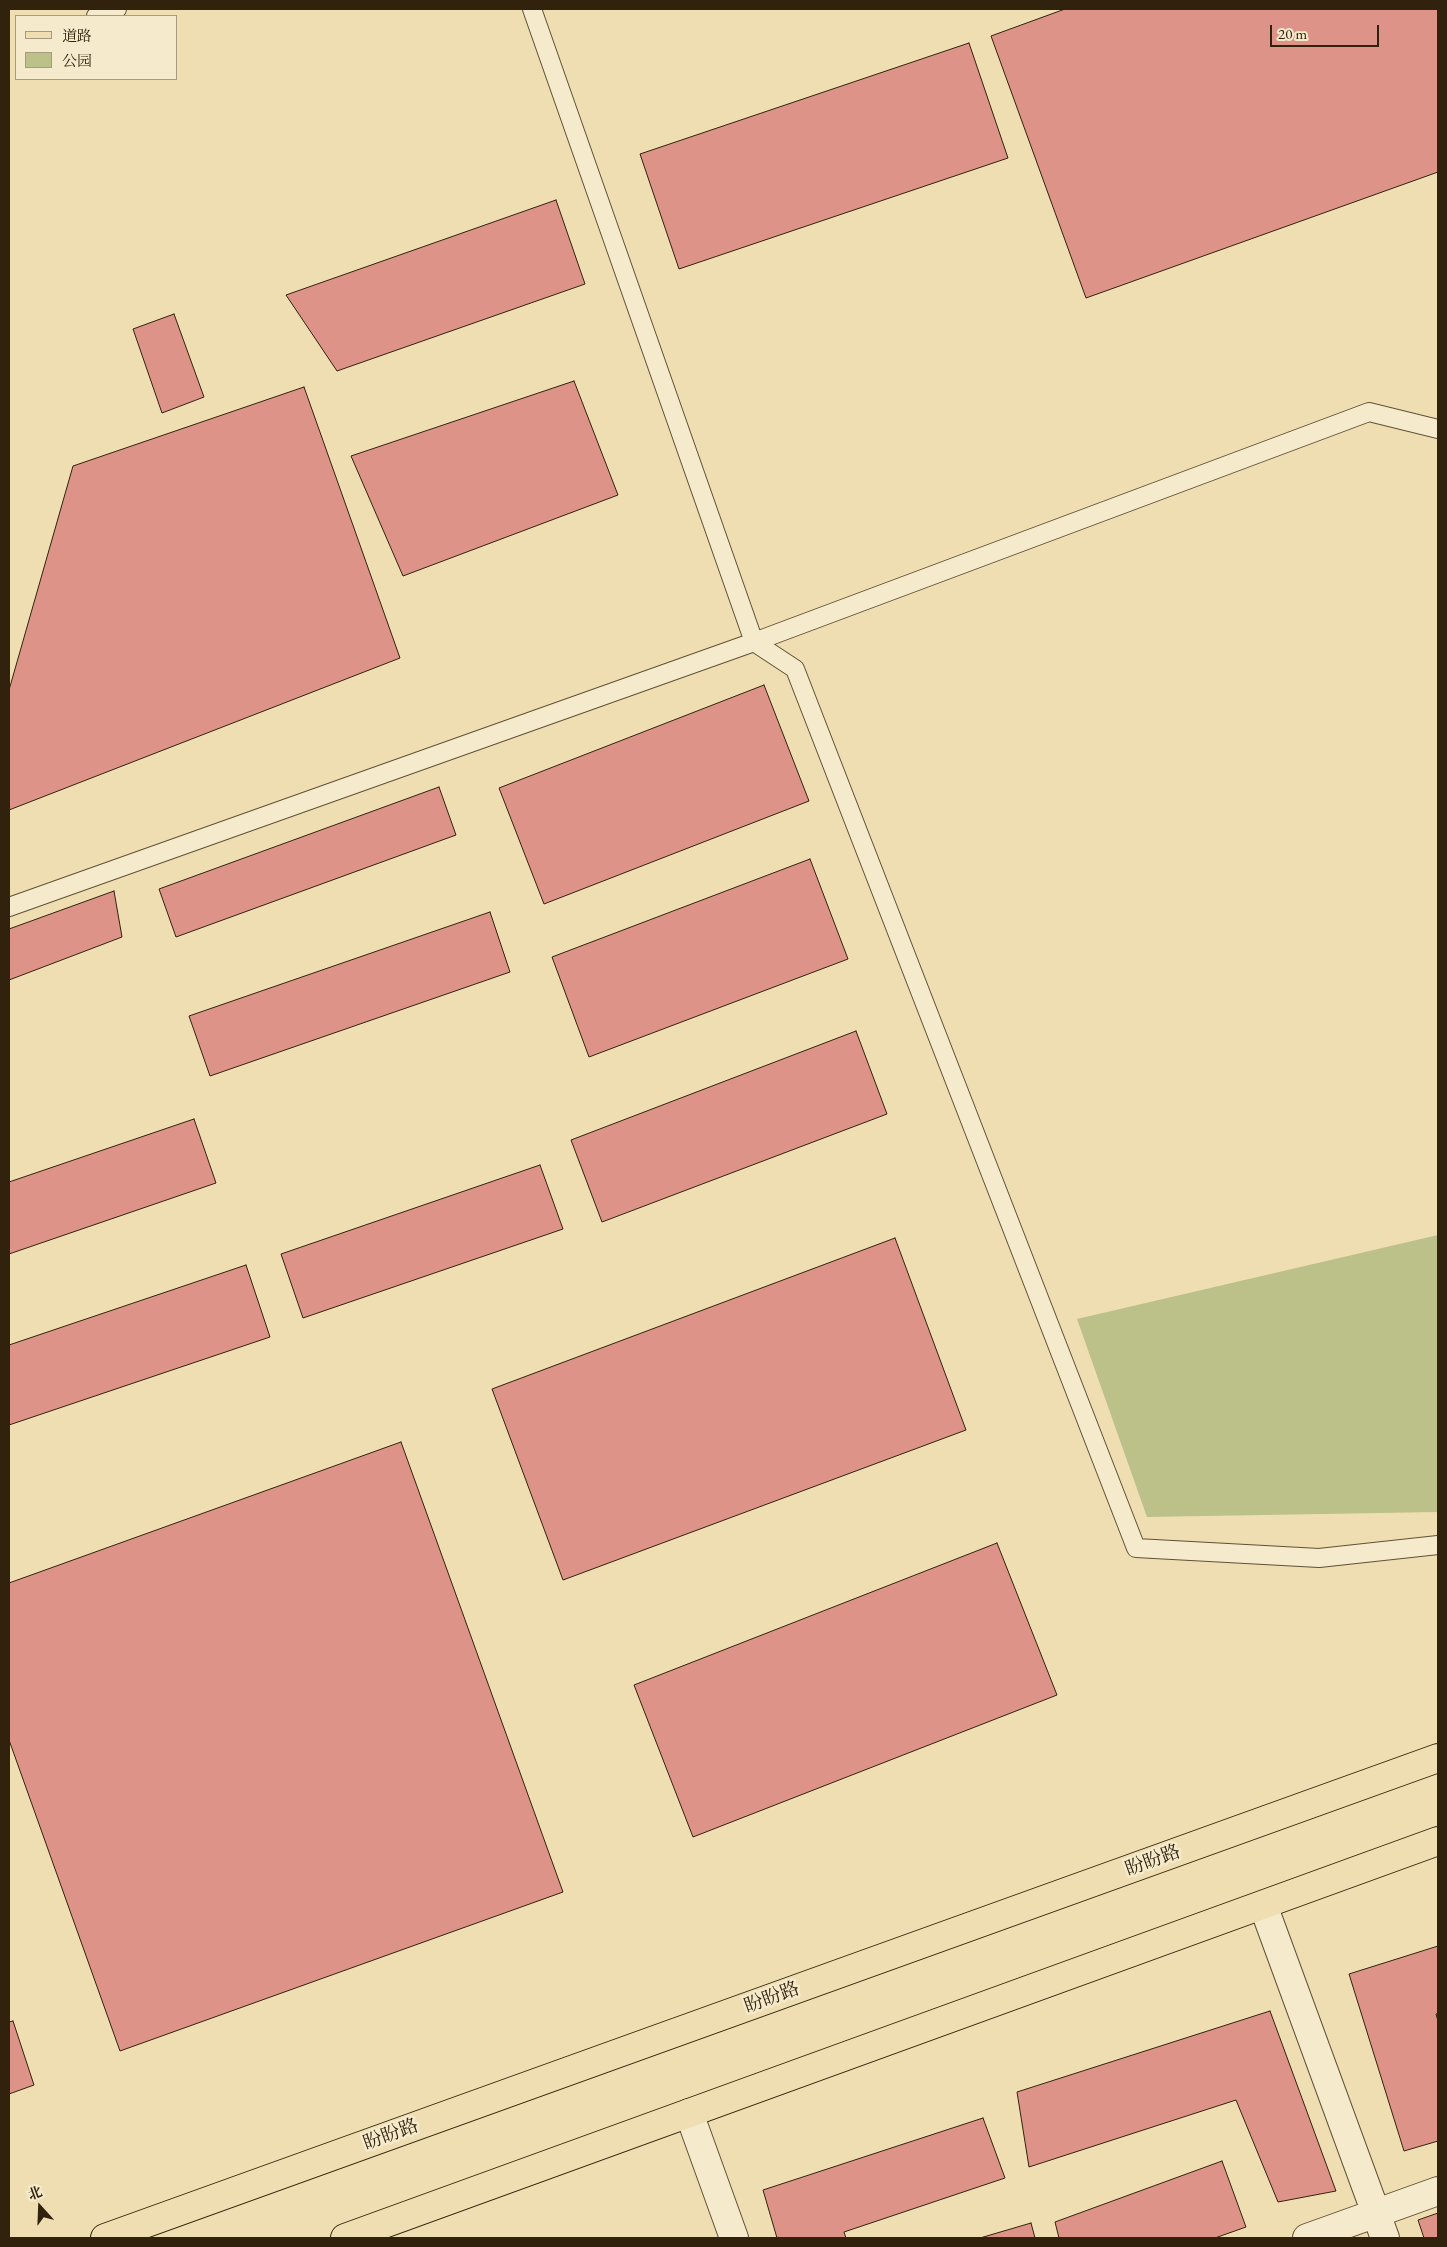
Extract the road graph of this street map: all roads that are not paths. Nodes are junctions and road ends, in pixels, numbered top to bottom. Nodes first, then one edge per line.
1 (117, 9) edge
2 (532, 9) edge
3 (99, 15) edge
4 (1438, 429) edge
5 (754, 642) junction
6 (9, 907) edge
7 (1438, 1545) edge
8 (1438, 1758) edge
9 (1438, 1842) edge
10 (1263, 1905) junction
11 (689, 2113) junction
12 (1438, 2191) edge
13 (1380, 2226) edge
14 (105, 2238) edge
15 (345, 2238) edge
16 (734, 2238) edge
17 (1307, 2238) edge

1 - 3 lane
2 - 5 lane
4 - 5 lane
5 - 6 lane
5 - 7 lane
8 - 14 main road, 盼盼路
9 - 10 main road
10 - 11 main road
10 - 13 street
11 - 15 main road
11 - 16 street
12 - 13 street
13 - 17 street

